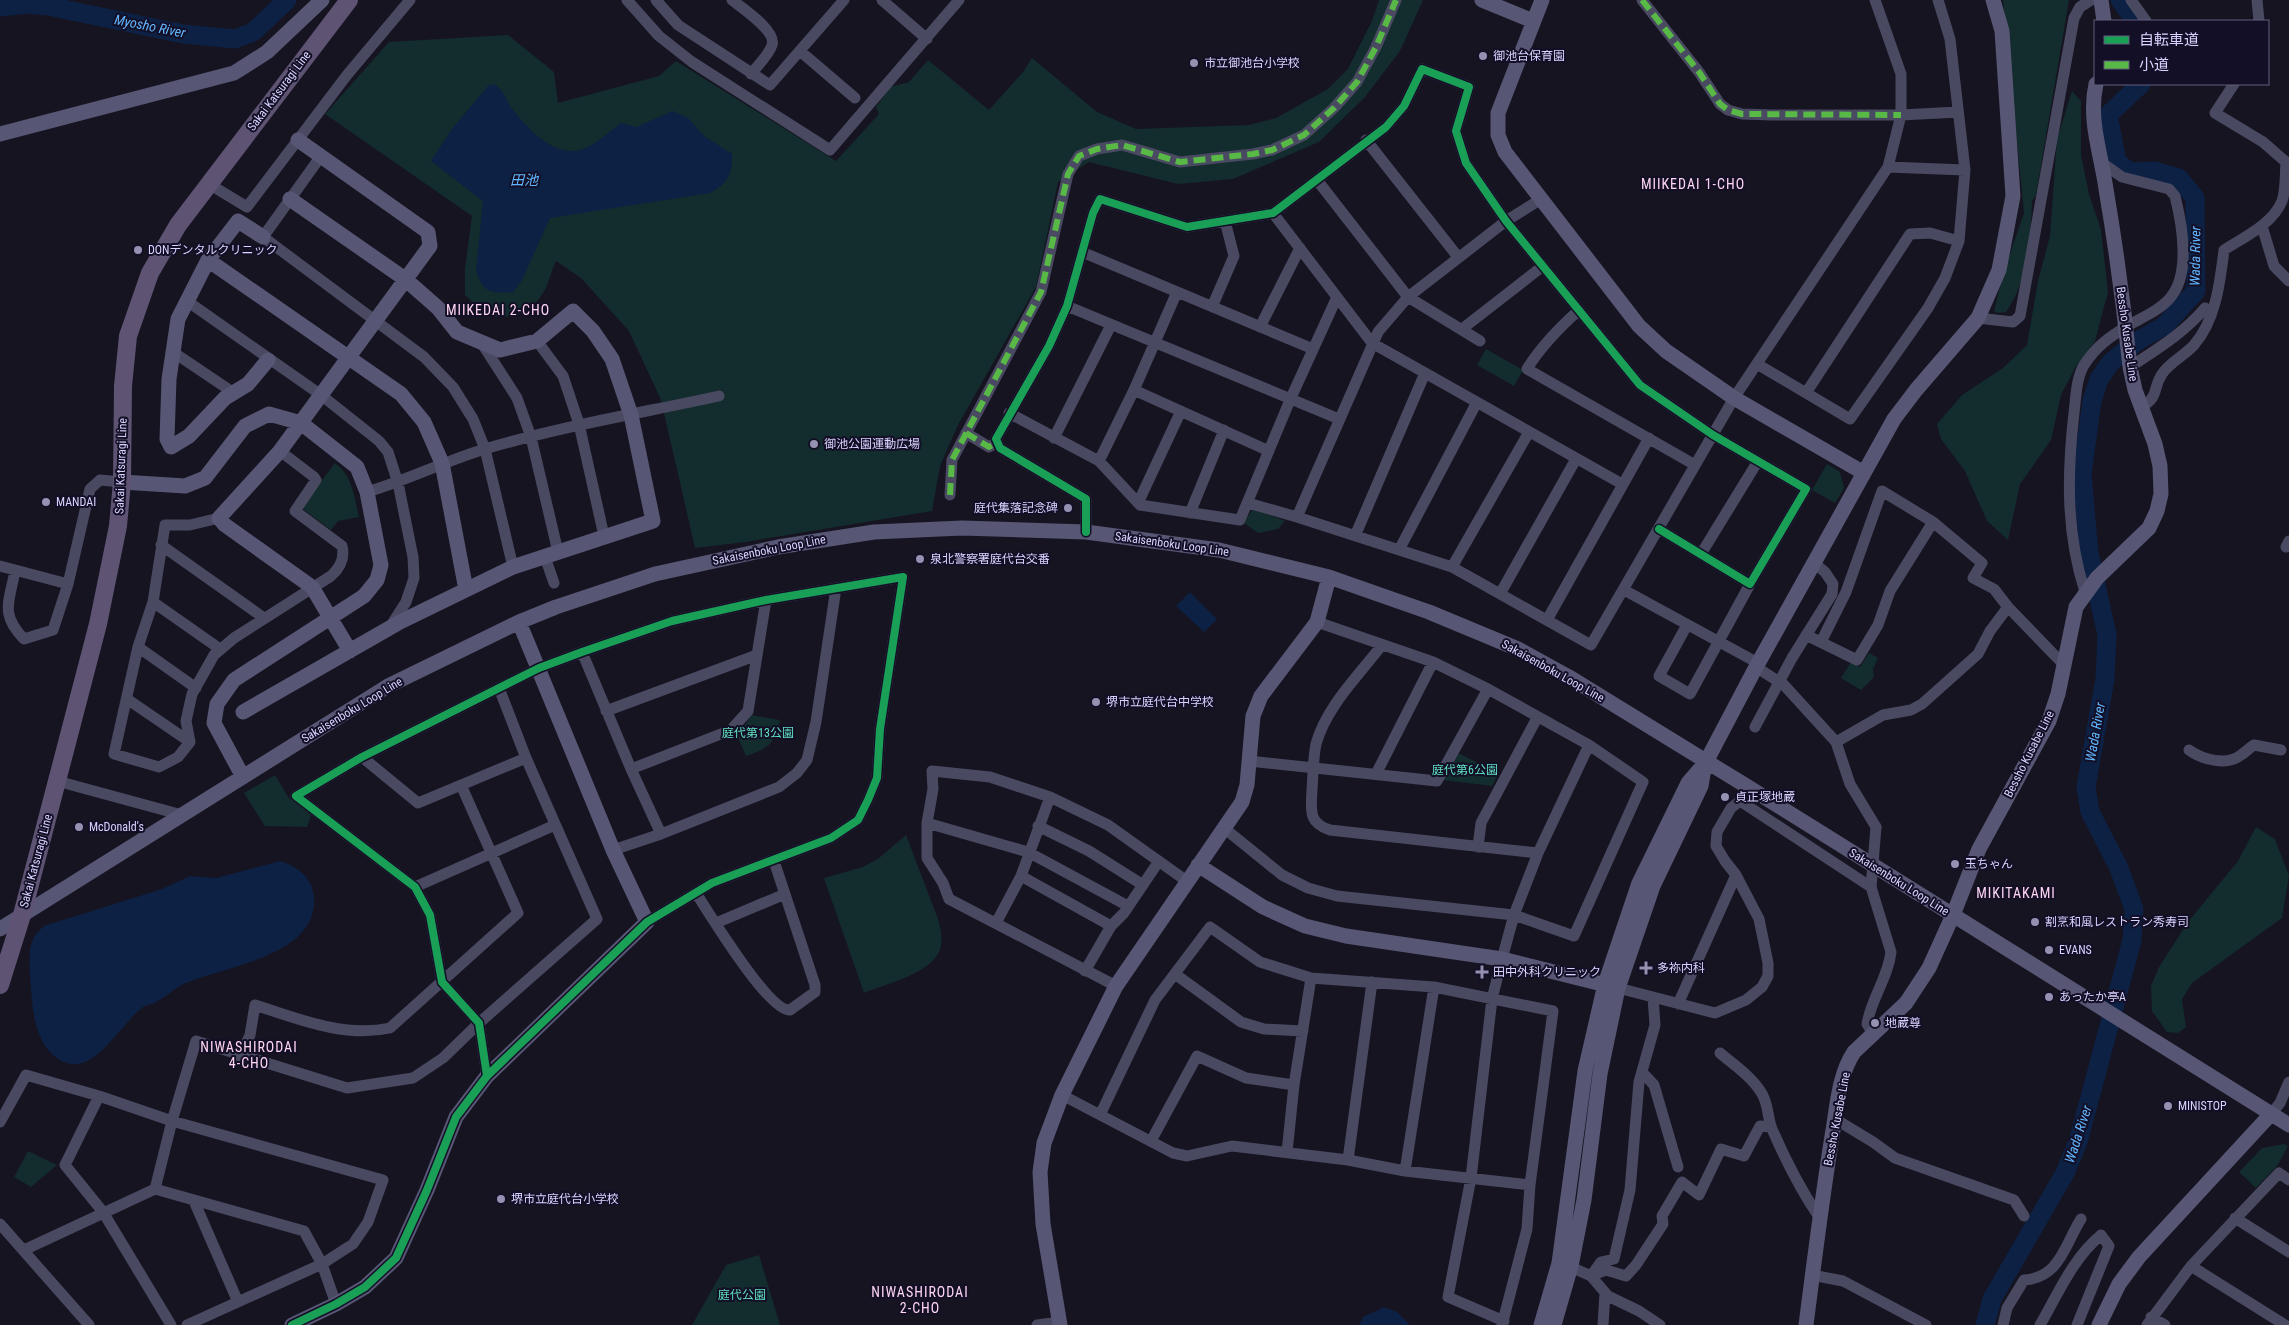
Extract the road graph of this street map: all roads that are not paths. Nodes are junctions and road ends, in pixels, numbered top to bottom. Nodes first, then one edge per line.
1 (322, 0) edge
2 (349, 0) edge
3 (410, 0) edge
4 (627, 0) edge
5 (656, 0) edge
6 (732, 0) edge
7 (844, 0) edge
8 (882, 0) edge
9 (959, 0) edge
10 (1396, 0) edge
11 (1482, 0) edge
12 (1542, 0) edge
13 (1642, 0) edge
14 (1875, 0) edge
15 (1938, 0) edge
16 (1993, 0) edge
17 (2091, 0) edge
18 (2101, 0) edge
19 (2131, 0) edge
20 (2257, 0) edge
21 (2104, 20) edge
22 (2145, 20) edge
23 (2259, 20) edge
24 (1534, 21) junction
25 (678, 25) junction
26 (927, 39) junction
27 (664, 40) junction
28 (800, 51) junction
29 (751, 74) junction
30 (2096, 85) edge
31 (2233, 85) edge
32 (855, 98) dead end
33 (1958, 112) junction
34 (1901, 115) junction
35 (0, 134) edge
36 (298, 140) junction
37 (1366, 140) junction
38 (321, 156) junction
39 (2101, 162) junction
40 (1888, 167) junction
41 (1965, 170) junction
42 (1317, 180) junction
43 (209, 184) junction
44 (290, 199) junction
45 (1541, 199) junction
46 (2286, 201) edge
47 (1273, 213) junction
48 (1225, 221) junction
49 (1506, 221) junction
50 (2262, 226) junction
51 (263, 237) junction
52 (1959, 241) junction
53 (1300, 248) junction
54 (1082, 252) junction
55 (1458, 257) junction
56 (208, 260) junction
57 (1543, 266) junction
58 (405, 279) junction
59 (2289, 281) edge
60 (1177, 292) junction
61 (1337, 297) junction
62 (1408, 298) junction
63 (187, 301) junction
64 (1067, 306) junction
65 (1212, 307) junction
66 (2205, 308) dead end
67 (1579, 310) junction
68 (1978, 318) junction
69 (375, 320) junction
70 (1112, 325) junction
71 (1260, 327) junction
72 (1462, 329) junction
73 (2126, 329) junction
74 (1480, 341) dead end
75 (481, 342) junction
76 (536, 342) junction
77 (1155, 343) junction
78 (1372, 343) junction
79 (1313, 349) junction
80 (173, 352) junction
81 (347, 357) junction
82 (268, 360) junction
83 (1757, 364) junction
84 (2130, 364) junction
85 (1425, 373) junction
86 (1134, 390) junction
87 (234, 393) junction
88 (1806, 393) junction
89 (321, 395) junction
90 (719, 396) dead end
91 (1734, 398) junction
92 (1290, 400) junction
93 (1477, 402) junction
94 (2140, 408) junction
95 (1181, 411) junction
96 (1009, 413) junction
97 (631, 415) junction
98 (1339, 419) junction
99 (301, 424) junction
100 (579, 424) junction
101 (1224, 430) junction
102 (1530, 432) junction
103 (966, 433) junction
104 (1713, 435) junction
105 (531, 437) junction
106 (1054, 438) junction
107 (1648, 438) junction
108 (996, 443) junction
109 (485, 449) junction
110 (280, 451) junction
111 (1269, 451) junction
112 (1576, 459) junction
113 (1099, 461) junction
114 (1758, 461) junction
115 (442, 463) junction
116 (1695, 465) junction
117 (1864, 473) junction
118 (122, 482) junction
119 (398, 483) junction
120 (1622, 484) junction
121 (367, 492) junction
122 (950, 495) dead end
123 (1138, 503) junction
124 (1248, 503) junction
125 (1190, 513) junction
126 (1297, 517) junction
127 (219, 518) junction
128 (1932, 522) junction
129 (1659, 529) junction
130 (1086, 532) junction
131 (604, 536) junction
132 (1355, 536) junction
133 (161, 544) junction
134 (1399, 550) junction
135 (552, 554) junction
136 (1701, 554) junction
137 (1814, 564) junction
138 (0, 566) edge
139 (513, 567) junction
140 (1452, 567) junction
141 (15, 571) junction
142 (1329, 577) junction
143 (554, 583) dead end
144 (68, 584) junction
145 (1750, 584) junction
146 (312, 587) junction
147 (836, 588) junction
148 (466, 590) junction
149 (1624, 590) junction
150 (2086, 590) junction
151 (1500, 594) junction
152 (766, 600) junction
153 (153, 602) junction
154 (2008, 608) junction
155 (3, 613) edge
156 (264, 618) junction
157 (330, 618) junction
158 (1547, 620) junction
159 (519, 622) junction
160 (1317, 622) junction
161 (1687, 625) junction
162 (390, 627) junction
163 (1806, 635) junction
164 (1720, 641) junction
165 (1821, 642) junction
166 (1382, 645) junction
167 (138, 647) junction
168 (220, 649) junction
169 (350, 651) junction
170 (582, 652) junction
171 (757, 655) junction
172 (1433, 662) junction
173 (1757, 665) junction
174 (2065, 666) junction
175 (538, 668) junction
176 (1780, 682) junction
177 (196, 688) junction
178 (499, 688) junction
179 (1488, 689) junction
180 (127, 699) junction
181 (606, 710) junction
182 (244, 712) dead end
183 (1537, 718) junction
184 (1755, 727) dead end
185 (190, 742) junction
186 (1836, 742) junction
187 (1589, 745) junction
188 (2189, 750) dead end
189 (2281, 750) dead end
190 (362, 757) junction
191 (526, 758) junction
192 (1249, 761) junction
193 (1706, 762) junction
194 (1314, 767) junction
195 (631, 770) junction
196 (1376, 774) junction
197 (244, 777) junction
198 (57, 781) junction
199 (461, 785) junction
200 (1050, 797) junction
201 (182, 815) junction
202 (928, 823) junction
203 (555, 826) junction
204 (1038, 826) junction
205 (1224, 828) junction
206 (661, 834) junction
207 (1478, 847) junction
208 (613, 850) junction
209 (1028, 852) junction
210 (1538, 853) junction
211 (491, 854) junction
212 (774, 861) junction
213 (1159, 862) junction
214 (1198, 865) junction
215 (1736, 875) junction
216 (1021, 876) junction
217 (1188, 882) junction
218 (1143, 885) junction
219 (415, 887) junction
220 (1871, 887) junction
221 (696, 893) junction
222 (785, 894) junction
223 (1128, 906) junction
224 (22, 915) junction
225 (1514, 915) junction
226 (1953, 916) junction
227 (647, 922) junction
228 (996, 922) junction
229 (716, 923) junction
230 (1111, 926) junction
231 (0, 929) edge
232 (1502, 960) junction
233 (1085, 971) junction
234 (1175, 974) junction
235 (1311, 978) junction
236 (442, 982) junction
237 (1372, 982) junction
238 (0, 986) edge
239 (1116, 986) junction
240 (1612, 986) junction
241 (1434, 987) junction
242 (1653, 997) junction
243 (1492, 999) junction
244 (1678, 1004) junction
245 (479, 1023) junction
246 (1303, 1031) junction
247 (1873, 1034) junction
248 (1720, 1053) dead end
249 (240, 1057) junction
250 (1642, 1072) junction
251 (487, 1076) junction
252 (2289, 1082) edge
253 (1294, 1085) junction
254 (1062, 1095) junction
255 (99, 1096) junction
256 (2271, 1114) junction
257 (1100, 1115) junction
258 (1835, 1119) junction
259 (172, 1121) junction
260 (0, 1122) edge
261 (2289, 1125) edge
262 (1771, 1127) junction
263 (1151, 1141) junction
264 (1286, 1152) junction
265 (1348, 1160) junction
266 (1678, 1167) dead end
267 (1405, 1171) junction
268 (1471, 1178) junction
269 (2289, 1180) edge
270 (1530, 1185) junction
271 (155, 1189) junction
272 (194, 1201) junction
273 (103, 1212) junction
274 (2024, 1216) dead end
275 (1819, 1217) junction
276 (2235, 1218) junction
277 (2081, 1219) dead end
278 (0, 1224) edge
279 (24, 1250) junction
280 (2289, 1252) edge
281 (322, 1264) junction
282 (1565, 1264) junction
283 (2191, 1266) junction
284 (1591, 1276) junction
285 (1812, 1276) junction
286 (1605, 1293) junction
287 (238, 1302) junction
288 (336, 1304) junction
289 (2149, 1321) edge
290 (1060, 1323) edge
291 (1503, 1323) edge
292 (90, 1325) edge
293 (171, 1325) edge
294 (187, 1325) edge
295 (292, 1325) edge
296 (1038, 1325) edge
297 (1541, 1325) edge
298 (1554, 1325) edge
299 (1603, 1325) edge
300 (1660, 1325) edge
301 (1806, 1325) edge
302 (1926, 1325) edge
303 (2004, 1325) edge
304 (2040, 1325) edge
305 (2077, 1325) edge
306 (2099, 1325) edge
307 (2165, 1325) edge
308 (2285, 1325) edge

1 - 35 street
2 - 43 main road, Sakai Katsuragi Line
3 - 36 street
4 - 27 street
5 - 25 street
6 - 29 street
7 - 28 street
8 - 26 street
9 - 26 street
10 - 103 street
11 - 24 street
12 - 24 street
13 - 34 street
14 - 34 street
15 - 33 street
16 - 68 street
17 - 68 street
18 - 21 street
19 - 22 street
20 - 23 street
24 - 45 street
25 - 27 street
25 - 29 street
26 - 27 street
28 - 29 street
28 - 32 street
30 - 39 street, Bessho Kusabe Line
31 - 46 street
33 - 34 street
33 - 41 street
34 - 40 street
36 - 38 street
36 - 43 street
37 - 42 street
37 - 49 street
37 - 55 street
38 - 44 street
38 - 58 street
39 - 73 street, Bessho Kusabe Line
39 - 73 street
40 - 41 street
40 - 83 street
41 - 52 street
42 - 47 street
42 - 62 street
43 - 118 main road, Sakai Katsuragi Line
44 - 51 street
44 - 58 street
45 - 49 street
45 - 91 street
46 - 50 street
47 - 48 street
47 - 53 street
48 - 54 street
48 - 65 street
49 - 55 street
49 - 57 street
50 - 59 street
50 - 94 street
51 - 56 street
51 - 69 street
52 - 88 street
52 - 88 street
53 - 61 street
53 - 71 street
54 - 60 street
54 - 64 street
55 - 62 street
56 - 63 street
56 - 81 street
57 - 67 street
57 - 72 street
58 - 69 street
58 - 75 street
60 - 65 street
60 - 77 street
61 - 78 street
61 - 79 street
62 - 72 street
62 - 78 street
63 - 80 street
63 - 82 street
64 - 70 street
64 - 96 street
65 - 71 street
66 - 84 street
67 - 104 street
67 - 107 street
68 - 117 street
69 - 81 street
69 - 109 street
70 - 77 street
70 - 106 street
71 - 79 street
72 - 74 street
73 - 84 street, Bessho Kusabe Line
73 - 150 street
75 - 76 street
75 - 105 street
76 - 97 street
76 - 100 street
77 - 86 street
77 - 92 street
78 - 85 street
78 - 98 street
79 - 92 street
80 - 87 street
80 - 87 street
81 - 89 street
81 - 115 street
82 - 87 street
82 - 89 street
83 - 88 street
83 - 91 street
84 - 94 street, Bessho Kusabe Line
85 - 93 street
85 - 132 street
86 - 95 street
86 - 113 street
89 - 99 street
89 - 119 street
90 - 97 street
91 - 104 street
91 - 117 street
92 - 98 street
92 - 111 street
93 - 102 street
93 - 134 street
94 - 150 street, Bessho Kusabe Line
95 - 101 street
95 - 123 street
96 - 106 street
96 - 108 street
97 - 100 street
97 - 131 street
98 - 126 street
99 - 110 street
99 - 118 street
99 - 121 street
100 - 105 street
100 - 131 street
101 - 111 street
101 - 125 street
102 - 112 street
102 - 140 street
103 - 108 street
103 - 122 street
104 - 114 street
104 - 116 street
105 - 109 street
105 - 135 street
106 - 113 street
107 - 116 street
107 - 120 street
108 - 130 street
109 - 115 street
109 - 139 street
110 - 127 street
110 - 146 street
111 - 124 street
112 - 120 street
112 - 151 street
113 - 123 street
114 - 136 street
114 - 145 street
115 - 119 street
115 - 148 street
116 - 129 street
117 - 137 street
118 - 144 street
118 - 198 main road, Sakai Katsuragi Line
119 - 121 street
119 - 162 street
120 - 158 street
121 - 157 street
123 - 125 street
124 - 125 street
124 - 126 street
126 - 132 street
127 - 133 street
127 - 146 street
128 - 154 street
128 - 165 street
128 - 165 street
129 - 136 street
129 - 149 street
130 - 142 street, Sakaisenboku Loop Line
130 - 159 street, Sakaisenboku Loop Line
131 - 135 street
132 - 134 street
133 - 153 street
133 - 156 street
134 - 140 street
135 - 139 street
135 - 143 street
136 - 145 street
137 - 163 street
137 - 173 street
138 - 141 street
139 - 148 street
140 - 151 street
141 - 144 street
141 - 155 street
142 - 160 street
142 - 193 street, Sakaisenboku Loop Line
144 - 155 street
145 - 164 street
146 - 156 street
146 - 157 street
147 - 152 street
147 - 206 street
147 - 212 street
148 - 162 street
149 - 158 street
149 - 161 street
150 - 174 street, Bessho Kusabe Line
151 - 158 street
152 - 170 street
152 - 171 street
153 - 167 street
153 - 168 street
154 - 174 street
154 - 186 street
156 - 168 street
157 - 169 street
157 - 197 street
159 - 175 street
159 - 197 street, Sakaisenboku Loop Line
160 - 166 street
160 - 192 street
161 - 164 street
161 - 164 street
162 - 169 street
163 - 165 street
163 - 176 street
164 - 173 street
166 - 172 street
166 - 194 street
167 - 177 street
167 - 180 street
168 - 177 street
169 - 182 street
170 - 175 street
170 - 181 street
171 - 181 street
171 - 195 street
172 - 179 street
172 - 196 street
173 - 176 street
173 - 193 street
174 - 226 street, Bessho Kusabe Line
175 - 178 street
175 - 208 street
176 - 184 street
176 - 186 street
177 - 185 street
178 - 190 street
178 - 191 street
179 - 183 street
179 - 196 street
180 - 185 street
180 - 185 street
181 - 195 street
183 - 187 street
183 - 207 street
186 - 220 street, bridge
187 - 210 street
187 - 225 street
188 - 189 street
190 - 199 street
190 - 219 street
191 - 199 street
191 - 203 street
192 - 194 street
192 - 205 street
193 - 226 street, Sakaisenboku Loop Line
193 - 240 street
194 - 196 street
194 - 207 street
195 - 206 street
197 - 201 street, Sakaisenboku Loop Line
198 - 201 street
198 - 224 main road, Sakai Katsuragi Line
199 - 211 street
200 - 202 street
200 - 204 street
200 - 213 street
201 - 224 street, Sakaisenboku Loop Line
202 - 209 street
202 - 228 street
203 - 211 street
203 - 245 street
204 - 209 street
204 - 218 street
205 - 214 street
205 - 225 street
206 - 208 street
207 - 210 street
208 - 227 street
209 - 216 street
209 - 223 street
210 - 225 street
211 - 219 street
211 - 236 street
212 - 221 street
212 - 222 street
213 - 217 street
213 - 218 street
214 - 217 street
214 - 232 street
215 - 220 street
215 - 244 street
215 - 244 street
216 - 228 street
216 - 230 street
217 - 239 street
218 - 223 street
219 - 236 street
220 - 247 street
221 - 227 street
221 - 229 street
222 - 229 street
222 - 229 street
223 - 230 street
224 - 231 street, Sakaisenboku Loop Line
224 - 238 main road, Sakai Katsuragi Line
225 - 232 street
226 - 247 street, Bessho Kusabe Line
226 - 256 street, Sakaisenboku Loop Line
227 - 251 street
228 - 233 street
230 - 233 street
232 - 240 street
232 - 243 street
233 - 239 street
234 - 235 street
234 - 246 street
234 - 257 street
235 - 237 street
235 - 246 street
236 - 245 street
236 - 249 street
237 - 241 street
237 - 265 street
239 - 254 street
240 - 242 street
240 - 282 street
241 - 243 street
241 - 267 street
242 - 244 street
242 - 250 street
243 - 268 street
243 - 270 street
245 - 249 street
245 - 251 street
246 - 253 street
247 - 258 street, Bessho Kusabe Line
248 - 262 street
249 - 259 street
250 - 266 street
250 - 284 street
251 - 288 street
252 - 256 street
253 - 263 street
253 - 264 street
254 - 257 street
254 - 290 street
255 - 259 street
255 - 260 street
255 - 273 street
256 - 261 street, Sakaisenboku Loop Line
256 - 306 street
257 - 263 street
258 - 274 street
258 - 275 street, Bessho Kusabe Line
259 - 271 street
259 - 281 street
262 - 275 street
262 - 284 street
263 - 264 street
264 - 265 street
265 - 267 street
267 - 268 street
268 - 270 street
268 - 291 street
269 - 276 street
270 - 291 street
271 - 272 street
271 - 273 street
272 - 281 street
272 - 287 street
273 - 279 street
273 - 293 street
275 - 285 street, Bessho Kusabe Line
276 - 280 street
276 - 283 street
277 - 303 street
278 - 279 street
279 - 292 street
281 - 287 street
281 - 288 street
282 - 284 street
282 - 297 street
282 - 298 street
283 - 289 street
283 - 308 street
284 - 286 street
285 - 301 street, Bessho Kusabe Line
285 - 302 street
286 - 299 street
286 - 300 street
287 - 294 street
288 - 295 street
289 - 307 street
290 - 296 street
304 - 305 street

